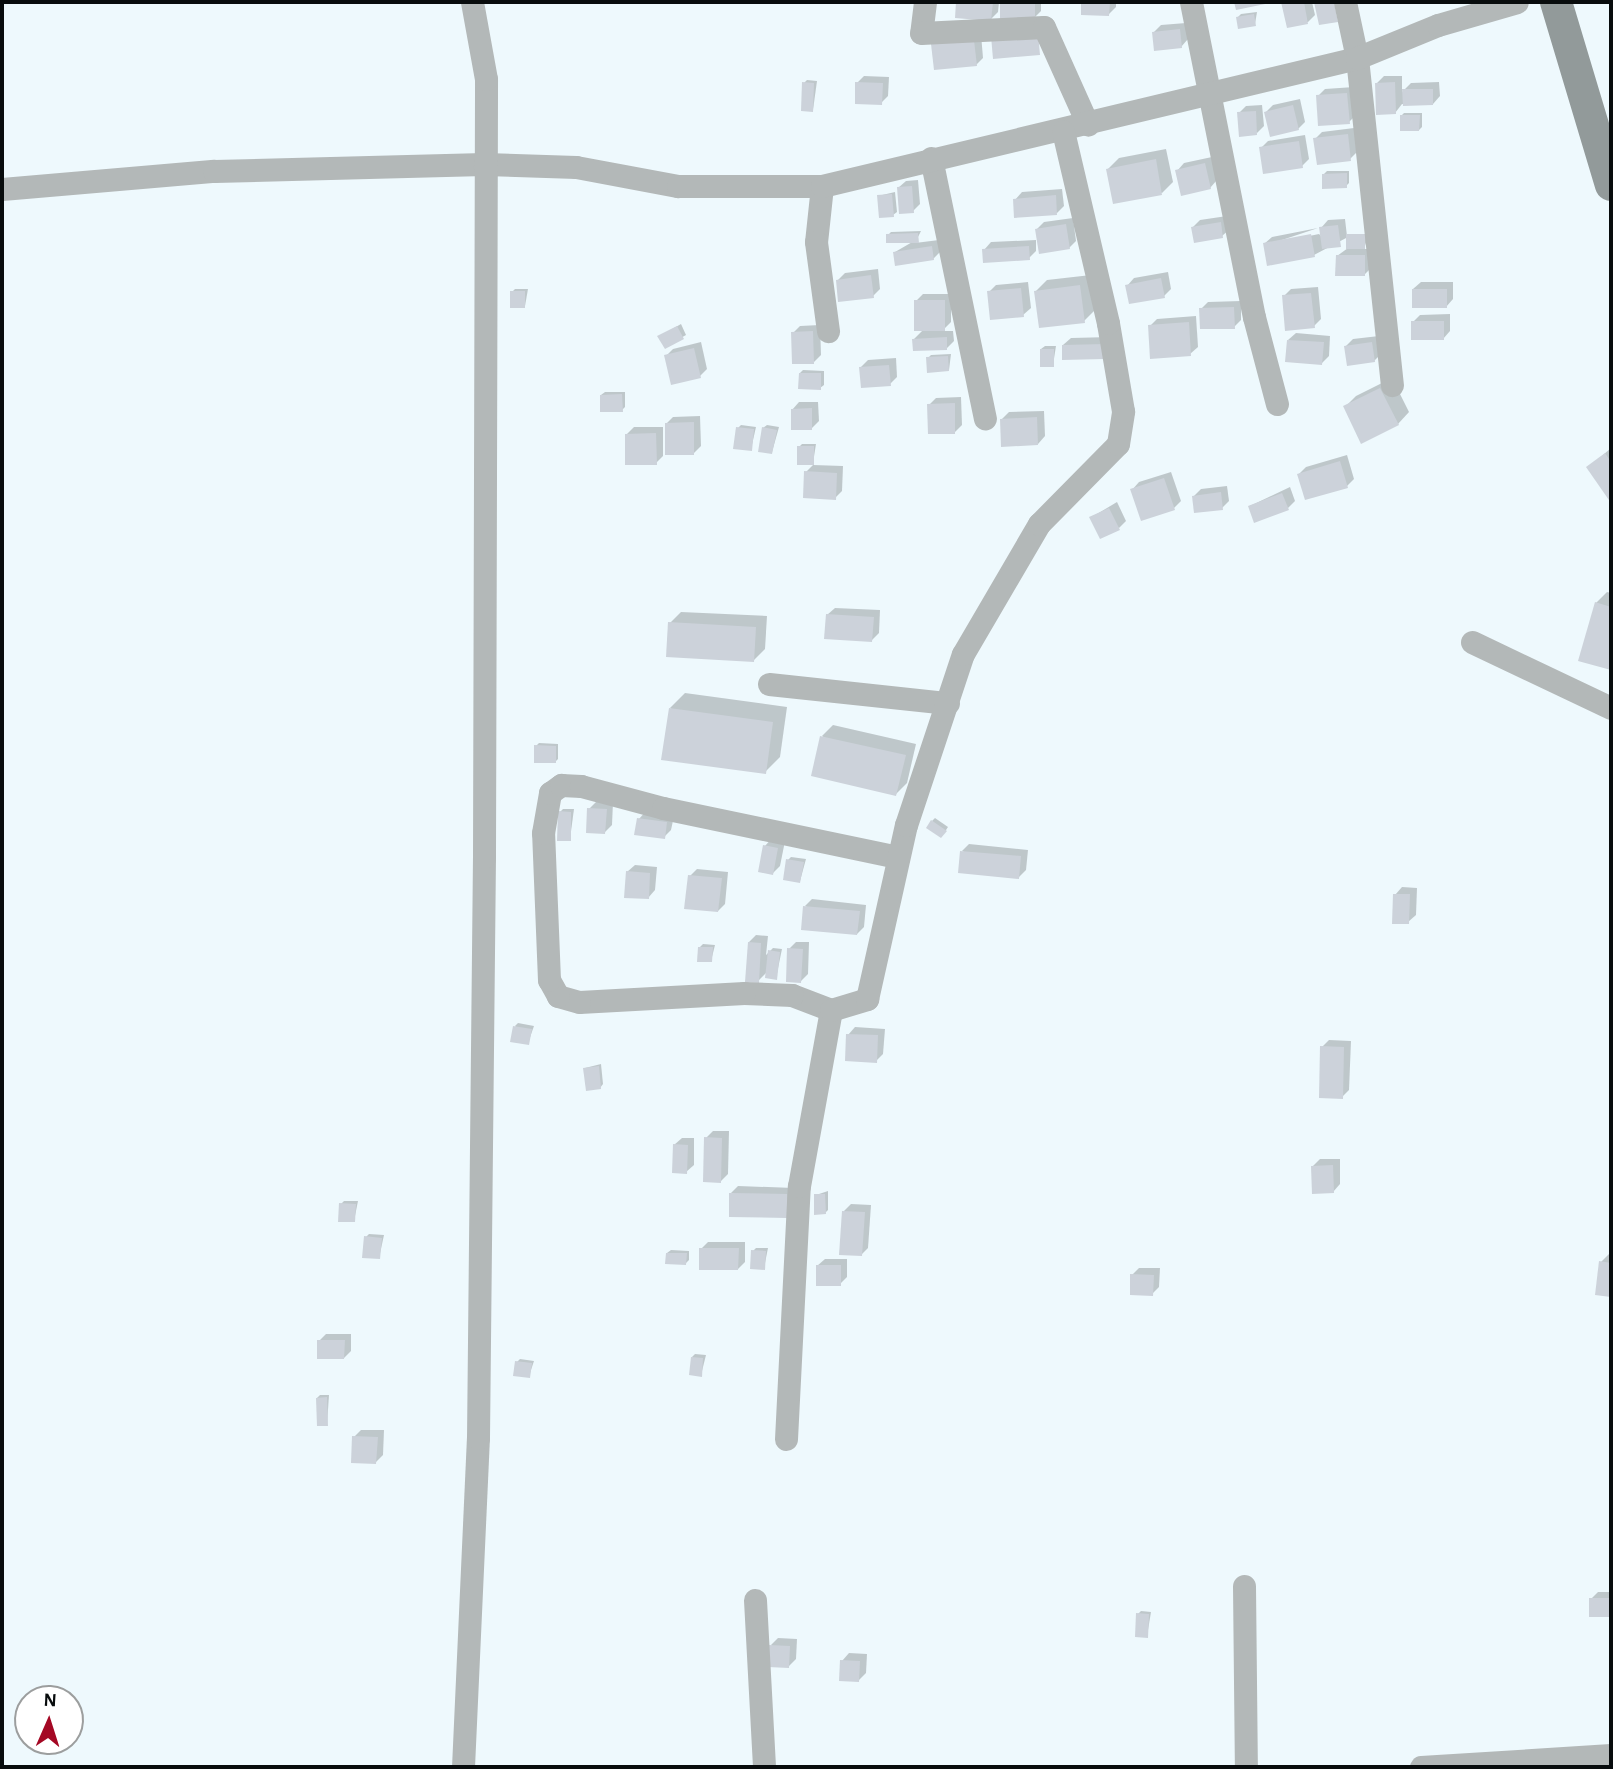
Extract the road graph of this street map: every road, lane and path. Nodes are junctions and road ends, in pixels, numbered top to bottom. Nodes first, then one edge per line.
1 (472, 2) edge
2 (925, 2) edge
3 (1191, 2) edge
4 (1345, 2) edge
5 (1517, 2) edge
6 (1556, 2) edge
7 (1357, 58) junction
8 (1209, 97) junction
9 (1088, 125) junction
10 (1063, 131) junction
11 (931, 158) junction
12 (484, 164) junction
13 (1611, 185) edge
14 (822, 186) junction
15 (2, 189) edge
16 (828, 331) dead end
17 (1392, 385) dead end
18 (1277, 404) dead end
19 (985, 418) dead end
20 (1472, 642) dead end
21 (769, 684) dead end
22 (948, 703) junction
23 (1611, 708) edge
24 (897, 857) junction
25 (831, 1010) junction
26 (786, 1439) dead end
27 (1244, 1586) dead end
28 (755, 1600) dead end
29 (1611, 1755) edge
30 (463, 1767) edge
31 (764, 1767) edge
32 (1246, 1767) edge
33 (1421, 1767) edge

1 - 12 street
2 - 9 street
3 - 8 street
4 - 7 street
5 - 7 street
6 - 13 main road
7 - 8 street
7 - 17 street
8 - 9 street
8 - 18 street
9 - 10 street
10 - 11 street
10 - 22 street
11 - 14 street
11 - 19 street
12 - 14 street
12 - 15 street
12 - 30 street
14 - 16 street
20 - 23 street
21 - 22 street
22 - 24 street
24 - 25 street
24 - 25 street
25 - 26 street
27 - 32 street
28 - 31 street
29 - 33 street

